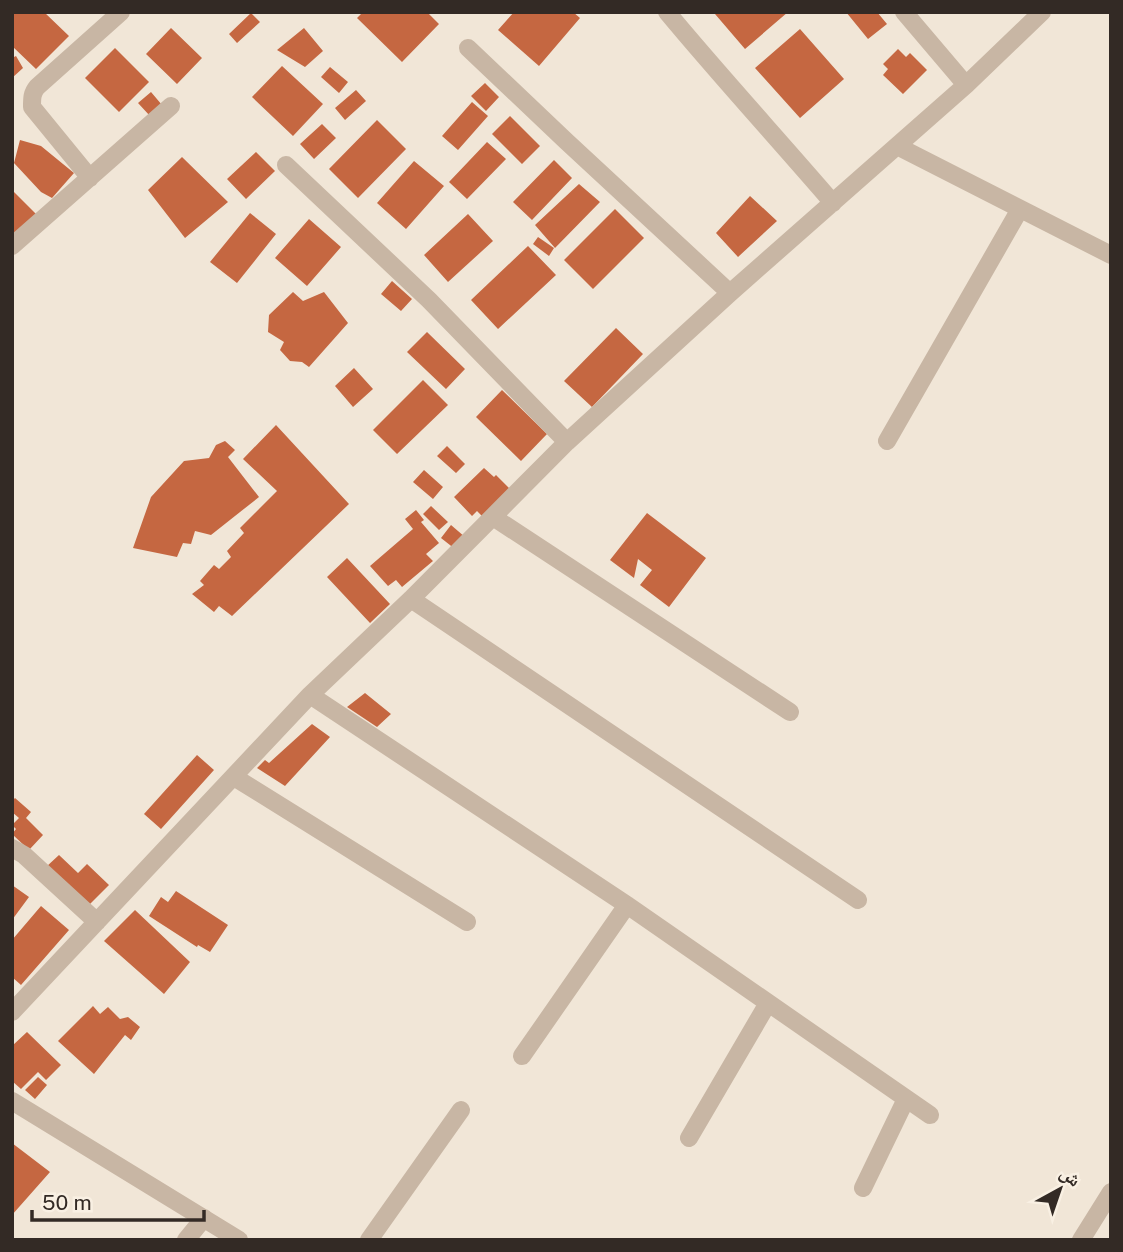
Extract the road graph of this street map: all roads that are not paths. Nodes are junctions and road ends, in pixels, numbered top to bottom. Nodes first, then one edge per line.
1 (121, 12) edge
2 (667, 12) edge
3 (904, 12) edge
4 (1042, 12) edge
5 (468, 48) dead end
6 (967, 85) junction
7 (171, 106) dead end
8 (897, 146) junction
9 (286, 165) dead end
10 (90, 178) junction
11 (832, 203) junction
12 (1020, 209) junction
13 (12, 246) edge
14 (1111, 255) edge
15 (730, 293) junction
16 (887, 441) dead end
17 (567, 442) junction
18 (493, 517) junction
19 (411, 599) junction
20 (310, 695) junction
21 (790, 712) dead end
22 (234, 777) junction
23 (12, 848) edge
24 (858, 901) dead end
25 (627, 905) junction
26 (97, 922) junction
27 (467, 922) dead end
28 (768, 1003) junction
29 (12, 1012) edge
30 (523, 1056) dead end
31 (906, 1099) junction
32 (12, 1101) edge
33 (461, 1110) dead end
34 (930, 1115) dead end
35 (690, 1138) dead end
36 (863, 1188) dead end
37 (1111, 1192) edge
38 (204, 1218) junction
39 (186, 1240) edge
40 (239, 1240) edge
41 (369, 1240) edge
42 (1082, 1240) edge

1 - 10 street
2 - 11 street
3 - 6 street
4 - 6 street
5 - 15 street
6 - 8 street
7 - 10 street
8 - 11 street
8 - 12 street
9 - 17 street
10 - 13 street
11 - 15 street
12 - 14 street
12 - 16 street
15 - 17 street
17 - 18 street
18 - 19 street
18 - 21 street
19 - 20 street
19 - 24 street
20 - 22 street
20 - 25 street
22 - 26 street
22 - 27 street
23 - 26 street
25 - 28 street
25 - 30 street
26 - 29 street
28 - 31 street
28 - 35 street
31 - 34 street
31 - 36 street
32 - 38 street
33 - 41 street
37 - 42 street
38 - 39 street
38 - 40 street

